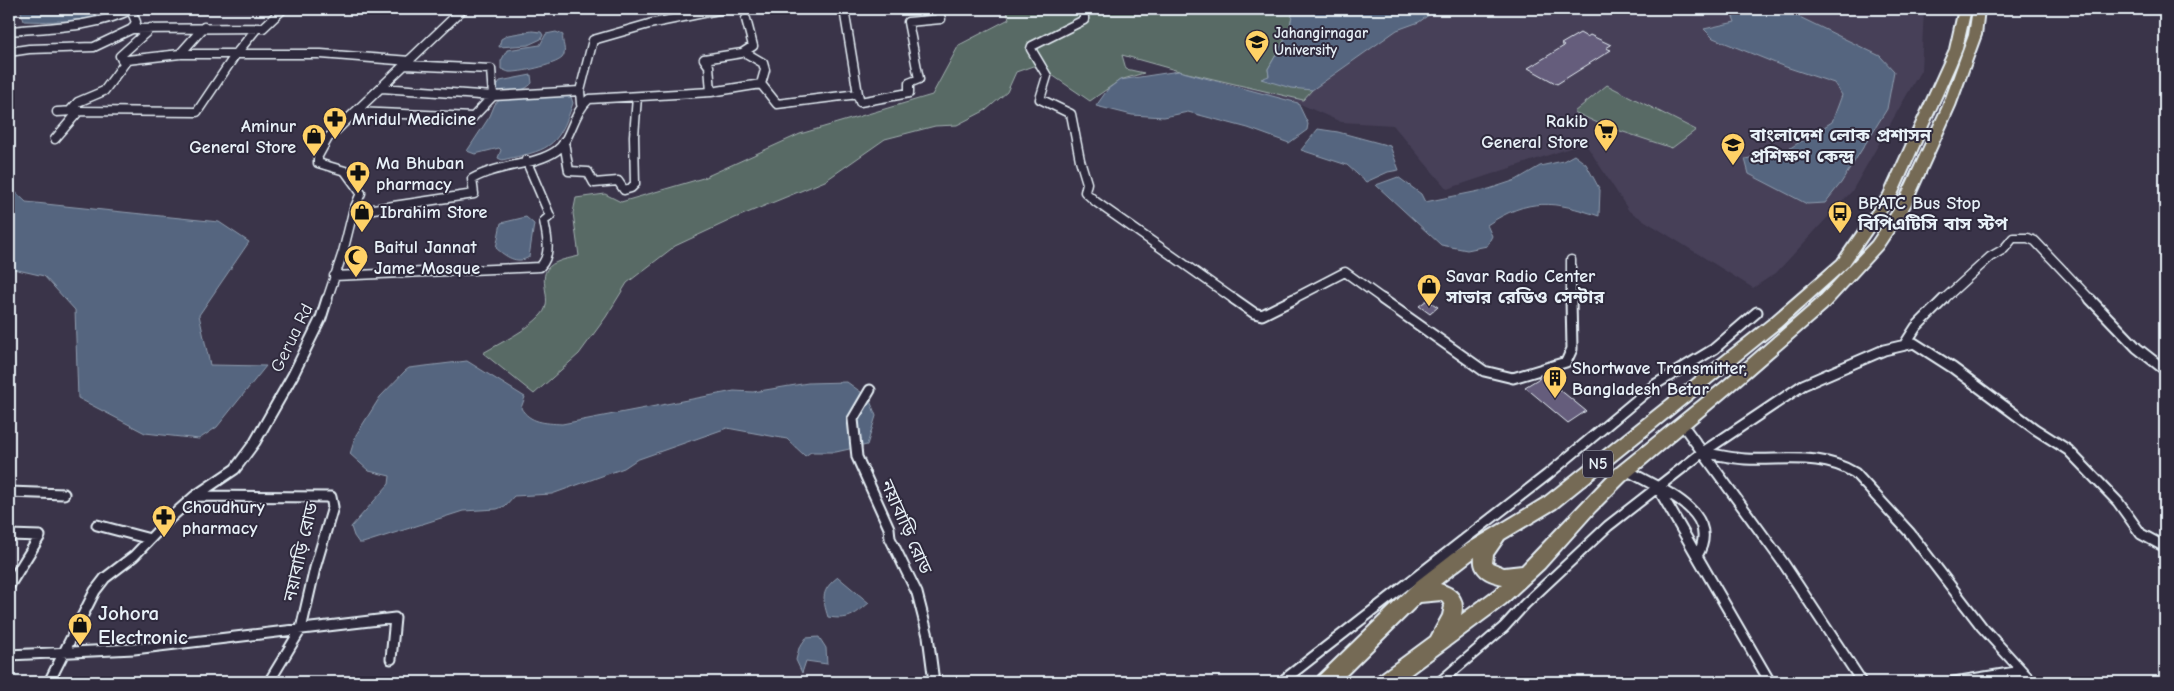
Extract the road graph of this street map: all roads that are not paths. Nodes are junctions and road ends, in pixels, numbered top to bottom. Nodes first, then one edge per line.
1 (283, 9) edge
2 (463, 9) edge
3 (722, 9) edge
4 (844, 9) edge
5 (938, 9) edge
6 (1965, 9) edge
7 (1980, 9) edge
8 (131, 10) edge
9 (1084, 16) dead end
10 (746, 20) dead end
11 (204, 27) junction
12 (152, 28) junction
13 (257, 28) junction
14 (132, 29) junction
15 (9, 31) edge
16 (9, 52) edge
17 (746, 53) junction
18 (180, 54) junction
19 (236, 54) junction
20 (127, 60) junction
21 (407, 63) junction
22 (761, 84) junction
23 (382, 88) junction
24 (580, 92) junction
25 (711, 92) junction
26 (858, 94) junction
27 (493, 96) junction
28 (637, 97) junction
29 (581, 104) junction
30 (70, 111) junction
31 (79, 111) junction
32 (57, 112) dead end
33 (354, 112) junction
34 (55, 138) dead end
35 (564, 142) junction
36 (526, 160) junction
37 (353, 212) junction
38 (1571, 260) dead end
39 (334, 276) junction
40 (1757, 312) dead end
41 (1905, 344) junction
42 (2165, 370) edge
43 (870, 390) dead end
44 (1682, 424) junction
45 (1702, 452) junction
46 (1626, 470) junction
47 (1658, 488) junction
48 (9, 492) edge
49 (64, 494) dead end
50 (195, 496) junction
51 (97, 525) dead end
52 (1507, 530) junction
53 (9, 535) edge
54 (150, 540) junction
55 (2165, 547) edge
56 (1697, 556) junction
57 (1528, 573) junction
58 (9, 586) edge
59 (1414, 595) junction
60 (301, 629) junction
61 (65, 651) junction
62 (1427, 651) junction
63 (9, 655) edge
64 (391, 659) dead end
65 (2022, 671) junction
66 (49, 682) edge
67 (269, 682) edge
68 (934, 682) edge
69 (1281, 682) edge
70 (1326, 682) edge
71 (1385, 682) edge
72 (1440, 682) edge
73 (1770, 682) edge
74 (1862, 682) edge
75 (1954, 682) edge
76 (2032, 682) edge

1 - 13 street
2 - 21 street, Gerua Rd
3 - 24 street
4 - 26 street
5 - 26 street
6 - 52 highway, N5
7 - 44 highway, N5
8 - 14 street
8 - 15 street
9 - 38 street
10 - 17 street
11 - 12 street
11 - 13 street
11 - 18 street
12 - 14 street
12 - 20 street
13 - 19 street
14 - 16 street
17 - 22 street
17 - 25 street
18 - 19 street
18 - 20 street
19 - 21 street
19 - 31 street
20 - 30 street
21 - 23 street, Gerua Rd
21 - 27 street
22 - 25 street
22 - 26 street
23 - 27 street
23 - 33 street, Gerua Rd
24 - 27 street
24 - 29 street
25 - 28 street
27 - 33 street
28 - 29 street
28 - 35 street
29 - 35 street
30 - 31 street
30 - 32 street
31 - 34 street
33 - 37 street, Gerua Rd
35 - 36 street
36 - 37 street
36 - 39 street
37 - 39 street, Gerua Rd
39 - 50 street, Gerua Rd
40 - 69 street
41 - 42 street
41 - 45 street
41 - 55 street
43 - 68 street, নয়াবাড়ি রোড
44 - 45 street
44 - 46 highway, N5
45 - 47 street
45 - 65 street
45 - 74 street
46 - 47 street
46 - 57 highway, N5
47 - 56 street
47 - 56 street
47 - 72 street
48 - 49 street
50 - 54 street, Gerua Rd
50 - 60 street, নয়াবাড়ি রোড
51 - 54 street
52 - 57 highway
52 - 59 highway, N5
53 - 58 street
54 - 61 street, Gerua Rd
56 - 73 street
57 - 62 highway, N5
59 - 62 highway
59 - 70 highway, N5
60 - 61 street
60 - 64 street
60 - 67 street, নয়াবাড়ি রোড
61 - 63 street
61 - 66 street, Gerua Rd
62 - 71 highway, N5
65 - 75 street
65 - 76 street

